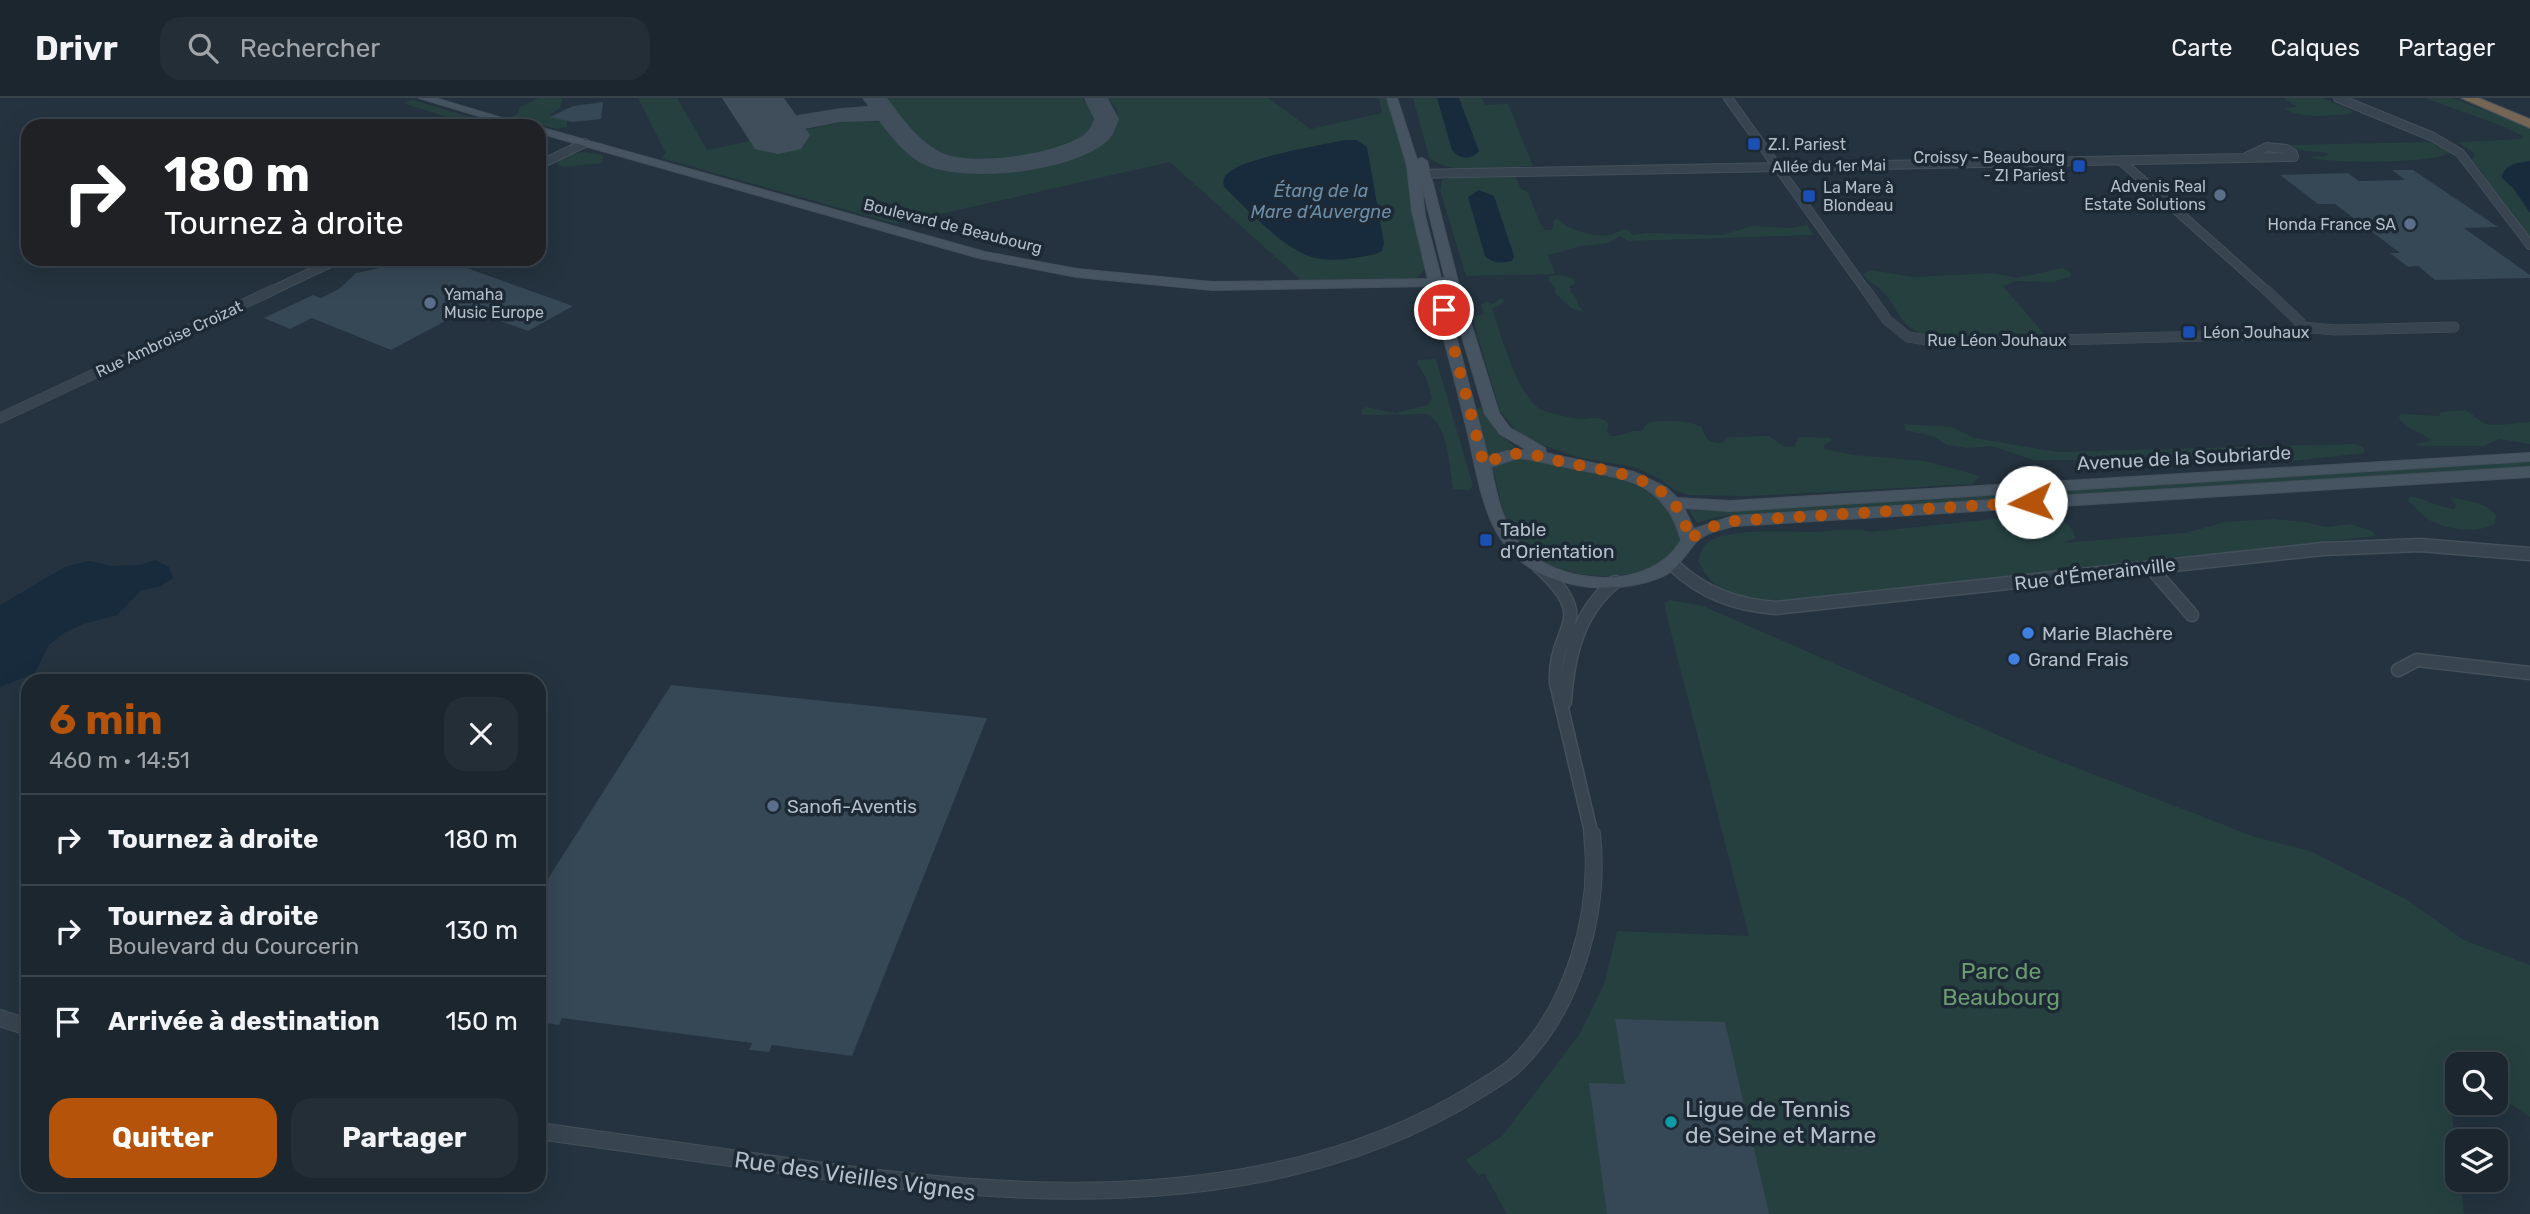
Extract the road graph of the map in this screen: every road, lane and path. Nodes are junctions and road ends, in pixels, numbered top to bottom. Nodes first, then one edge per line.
1 (424, 98) edge
2 (1392, 98) edge
3 (1404, 98) edge
4 (1728, 98) edge
5 (2338, 98) edge
6 (2469, 98) edge
7 (2501, 98) edge
8 (2530, 113) edge
9 (499, 119) edge
10 (2530, 124) edge
11 (546, 132) edge
12 (585, 143) junction
13 (2244, 158) junction
14 (2121, 161) junction
15 (546, 162) edge
16 (1778, 167) junction
17 (1420, 173) junction
18 (2530, 245) edge
19 (324, 266) edge
20 (1436, 282) junction
21 (1452, 282) junction
22 (2300, 327) junction
23 (2454, 327) dead end
24 (0, 418) edge
25 (2530, 457) edge
26 (1559, 461) junction
27 (1484, 465) junction
28 (2530, 472) edge
29 (1673, 502) junction
30 (1689, 540) junction
31 (2530, 554) edge
32 (1672, 565) junction
33 (1538, 566) junction
34 (2151, 568) junction
35 (1615, 582) junction
36 (2192, 615) dead end
37 (2398, 670) dead end
38 (2530, 674) edge
39 (1565, 716) junction
40 (0, 1018) edge
41 (21, 1025) edge
42 (1444, 1128) dead end
43 (546, 1132) edge
44 (1096, 1207) dead end

1 - 9 main road
2 - 17 main road
3 - 17 main road
4 - 16 street, Rue Léon Jouhaux
5 - 18 street
6 - 8 highway
6 - 10 highway
7 - 8 highway
11 - 12 main road, Boulevard de Beaubourg
12 - 15 street
12 - 20 main road, Boulevard de Beaubourg
13 - 13 street, Allée du 1er Mai
13 - 14 street, Allée du 1er Mai
14 - 16 street, Allée du 1er Mai
14 - 22 street
16 - 17 street, Allée du 1er Mai
16 - 22 street, Rue Léon Jouhaux
17 - 20 main road
17 - 21 main road
19 - 24 street, Rue Ambroise Croizat
20 - 21 main road, Boulevard de Beaubourg
20 - 27 main road
21 - 26 main road
22 - 23 street, Rue Léon Jouhaux
25 - 29 main road, Avenue de la Soubriarde
26 - 27 main road
26 - 29 main road
27 - 33 main road
28 - 30 main road, Avenue de la Soubriarde
29 - 30 main road
30 - 32 main road
31 - 34 street, Rue d'Émerainville
32 - 34 street, Rue d'Émerainville
32 - 35 main road
33 - 35 main road
33 - 39 street
34 - 36 street
35 - 39 street
37 - 38 street
39 - 42 street
40 - 41 street
43 - 44 street, Rue des Vieilles Vignes

